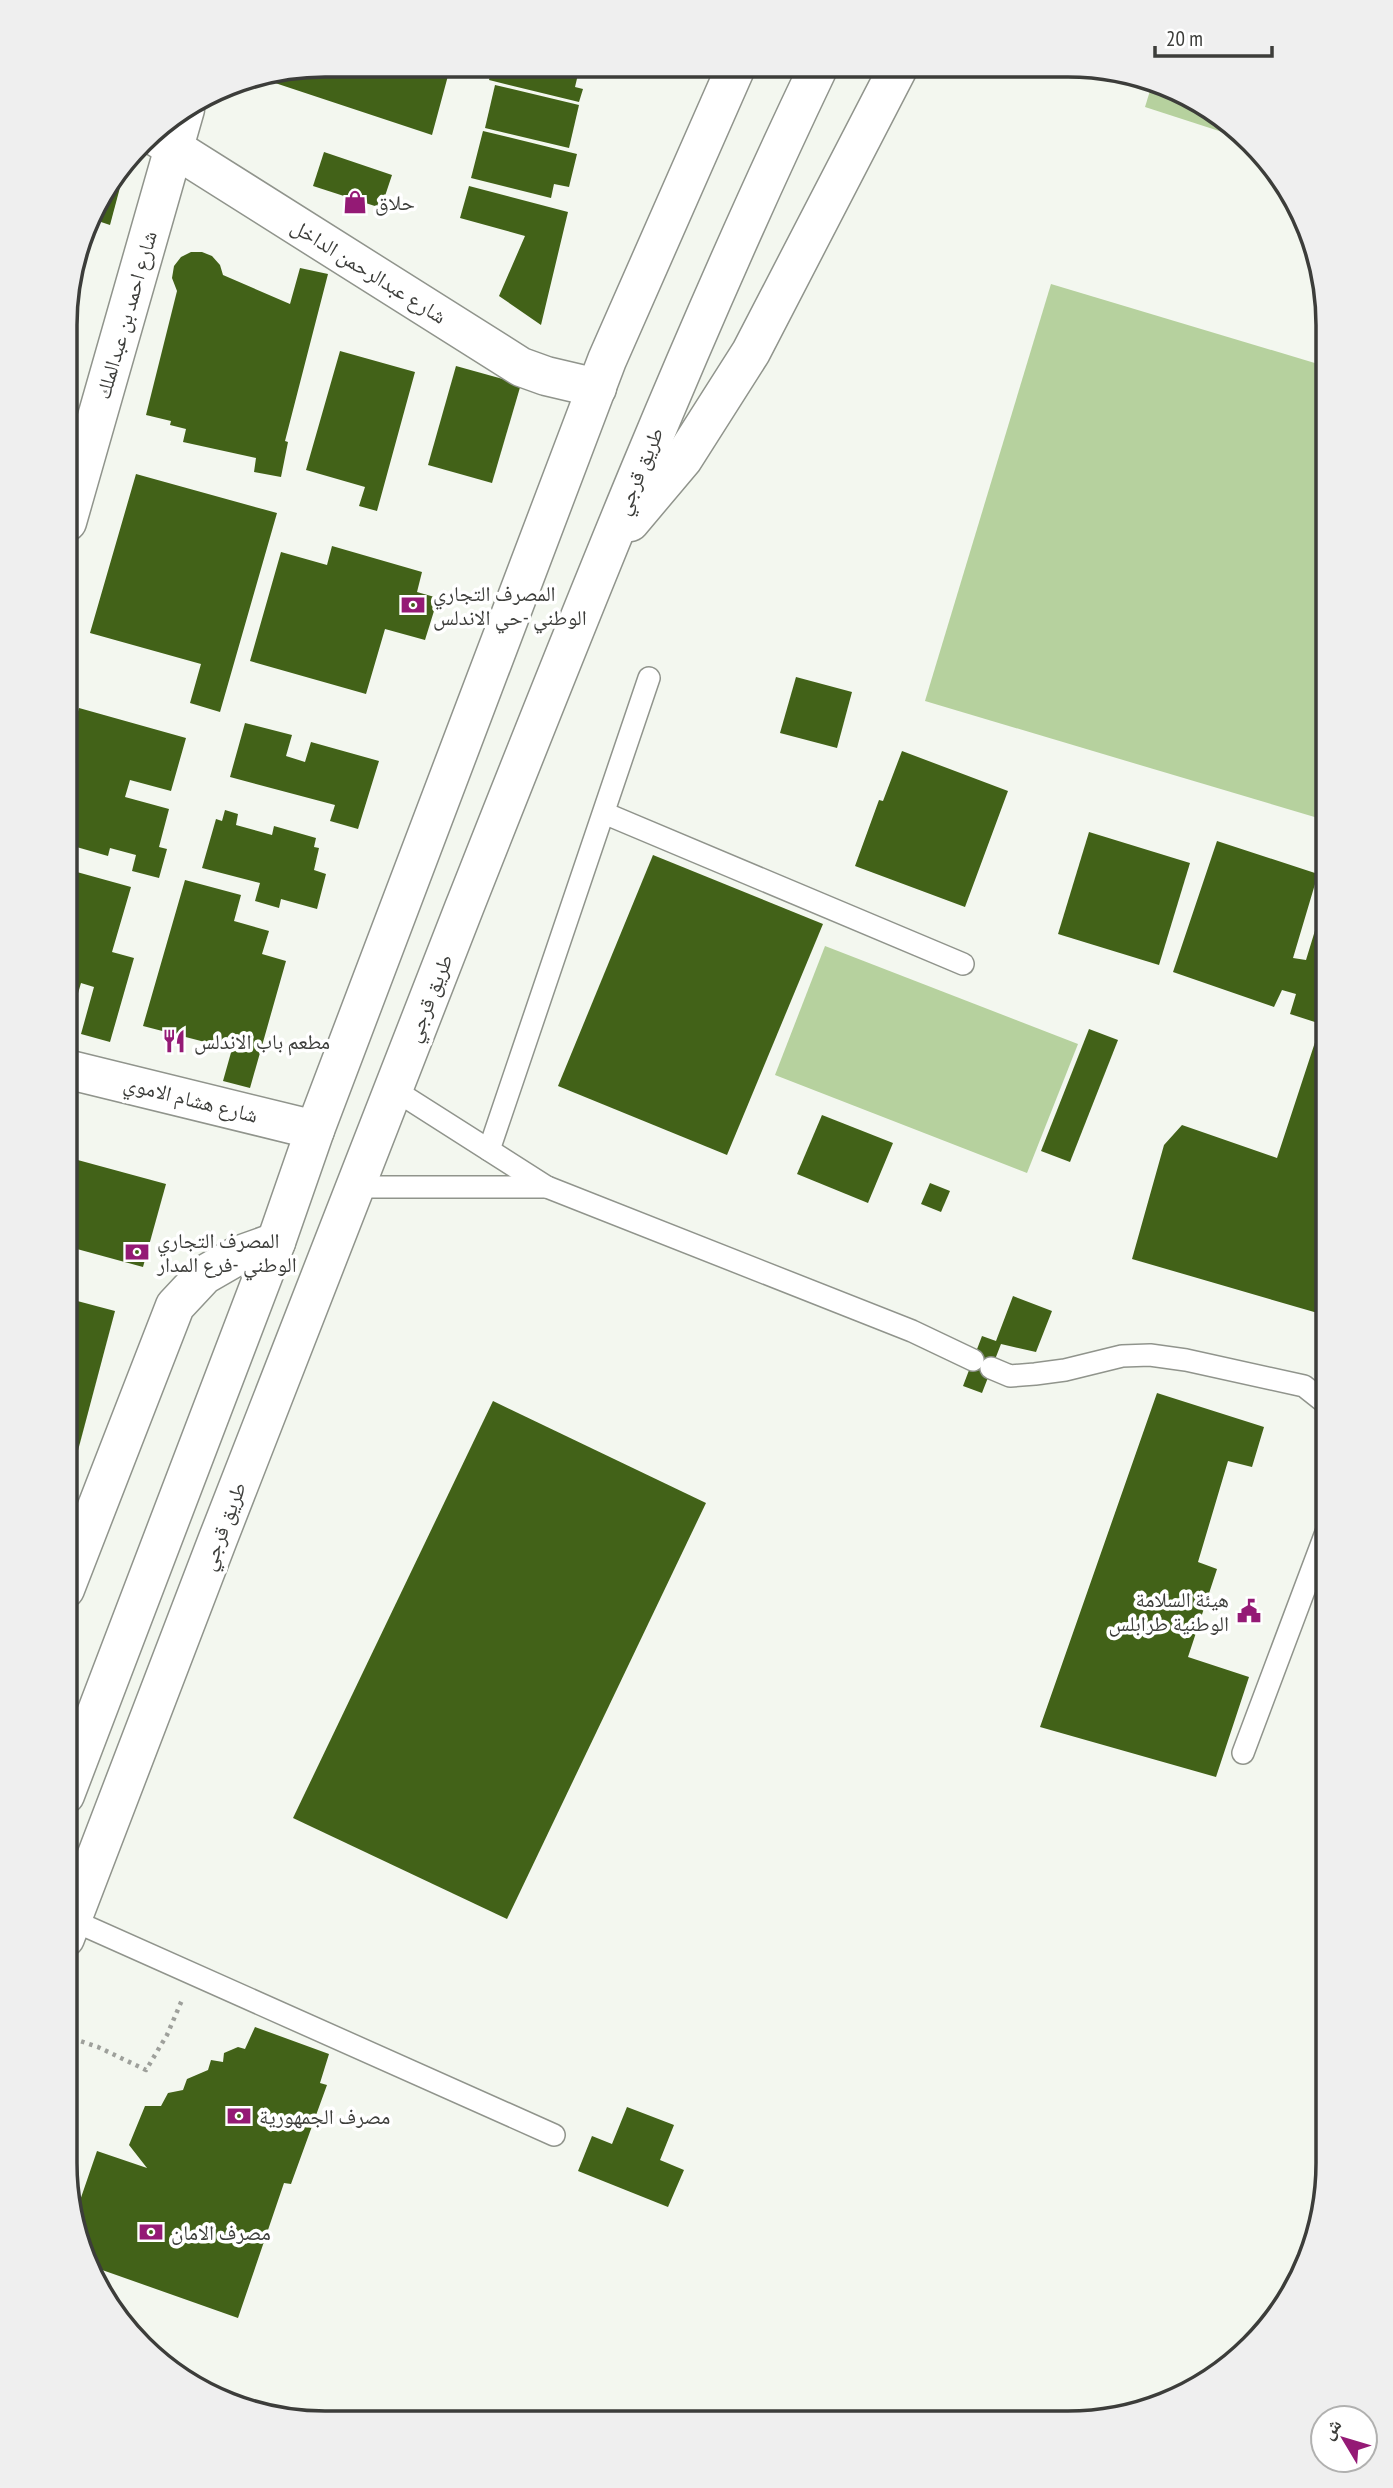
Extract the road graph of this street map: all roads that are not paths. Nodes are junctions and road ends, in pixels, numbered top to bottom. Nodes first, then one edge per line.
1 (722, 77) edge
2 (731, 77) edge
3 (814, 77) edge
4 (893, 77) edge
5 (162, 141) edge
6 (700, 146) junction
7 (597, 388) junction
8 (77, 483) edge
9 (604, 553) junction
10 (649, 678) dead end
11 (604, 813) junction
12 (963, 964) dead end
13 (77, 1072) edge
14 (393, 1089) junction
15 (316, 1130) junction
16 (489, 1150) junction
17 (354, 1187) junction
18 (547, 1187) junction
19 (276, 1242) junction
20 (1316, 1396) edge
21 (77, 1558) edge
22 (1316, 1559) edge
23 (1242, 1754) dead end
24 (77, 1764) edge
25 (77, 1906) edge
26 (77, 1933) edge
27 (554, 2135) dead end

1 - 6 main road
2 - 6 main road
3 - 9 main road, طريق قرجي
4 - 9 main road
5 - 7 main road, شارع عبدالرحمن الداخل
5 - 8 main road, شارع احمد بن عبدالملك
6 - 7 main road
7 - 15 main road
9 - 14 main road, طريق قرجي
10 - 11 lane
11 - 12 lane
11 - 16 lane
13 - 15 main road, شارع هشام الاموي
14 - 16 lane
14 - 17 main road, طريق قرجي
15 - 19 main road
16 - 18 lane
17 - 18 lane
17 - 25 main road, طريق قرجي
18 - 20 lane
19 - 21 main road
19 - 24 main road
22 - 23 lane
26 - 27 lane

